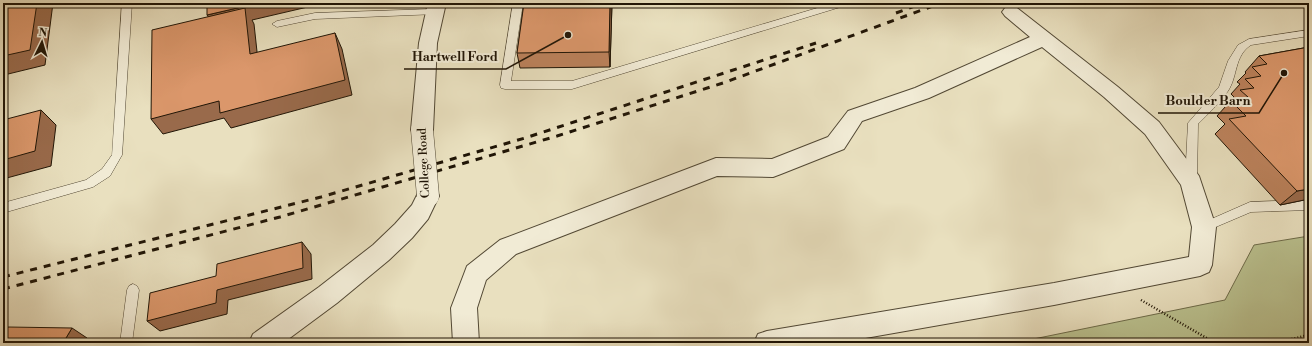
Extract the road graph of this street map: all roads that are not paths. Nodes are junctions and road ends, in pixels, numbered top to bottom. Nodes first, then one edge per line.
1 (127, 3) edge
2 (518, 3) edge
3 (844, 3) edge
4 (436, 8) edge
5 (1011, 12) dead end
6 (277, 24) dead end
7 (1309, 33) edge
8 (1043, 39) junction
9 (1191, 182) junction
10 (1309, 205) edge
11 (3, 208) edge
12 (1204, 227) junction
13 (133, 290) dead end
14 (126, 343) edge
15 (262, 343) edge
16 (466, 343) edge
17 (767, 343) edge

1 - 11 lane
2 - 3 lane
4 - 6 lane
4 - 15 street, College Road, bridge
5 - 8 street
7 - 9 lane
8 - 9 street
8 - 16 street
9 - 12 street
10 - 12 lane
12 - 17 street
13 - 14 lane

